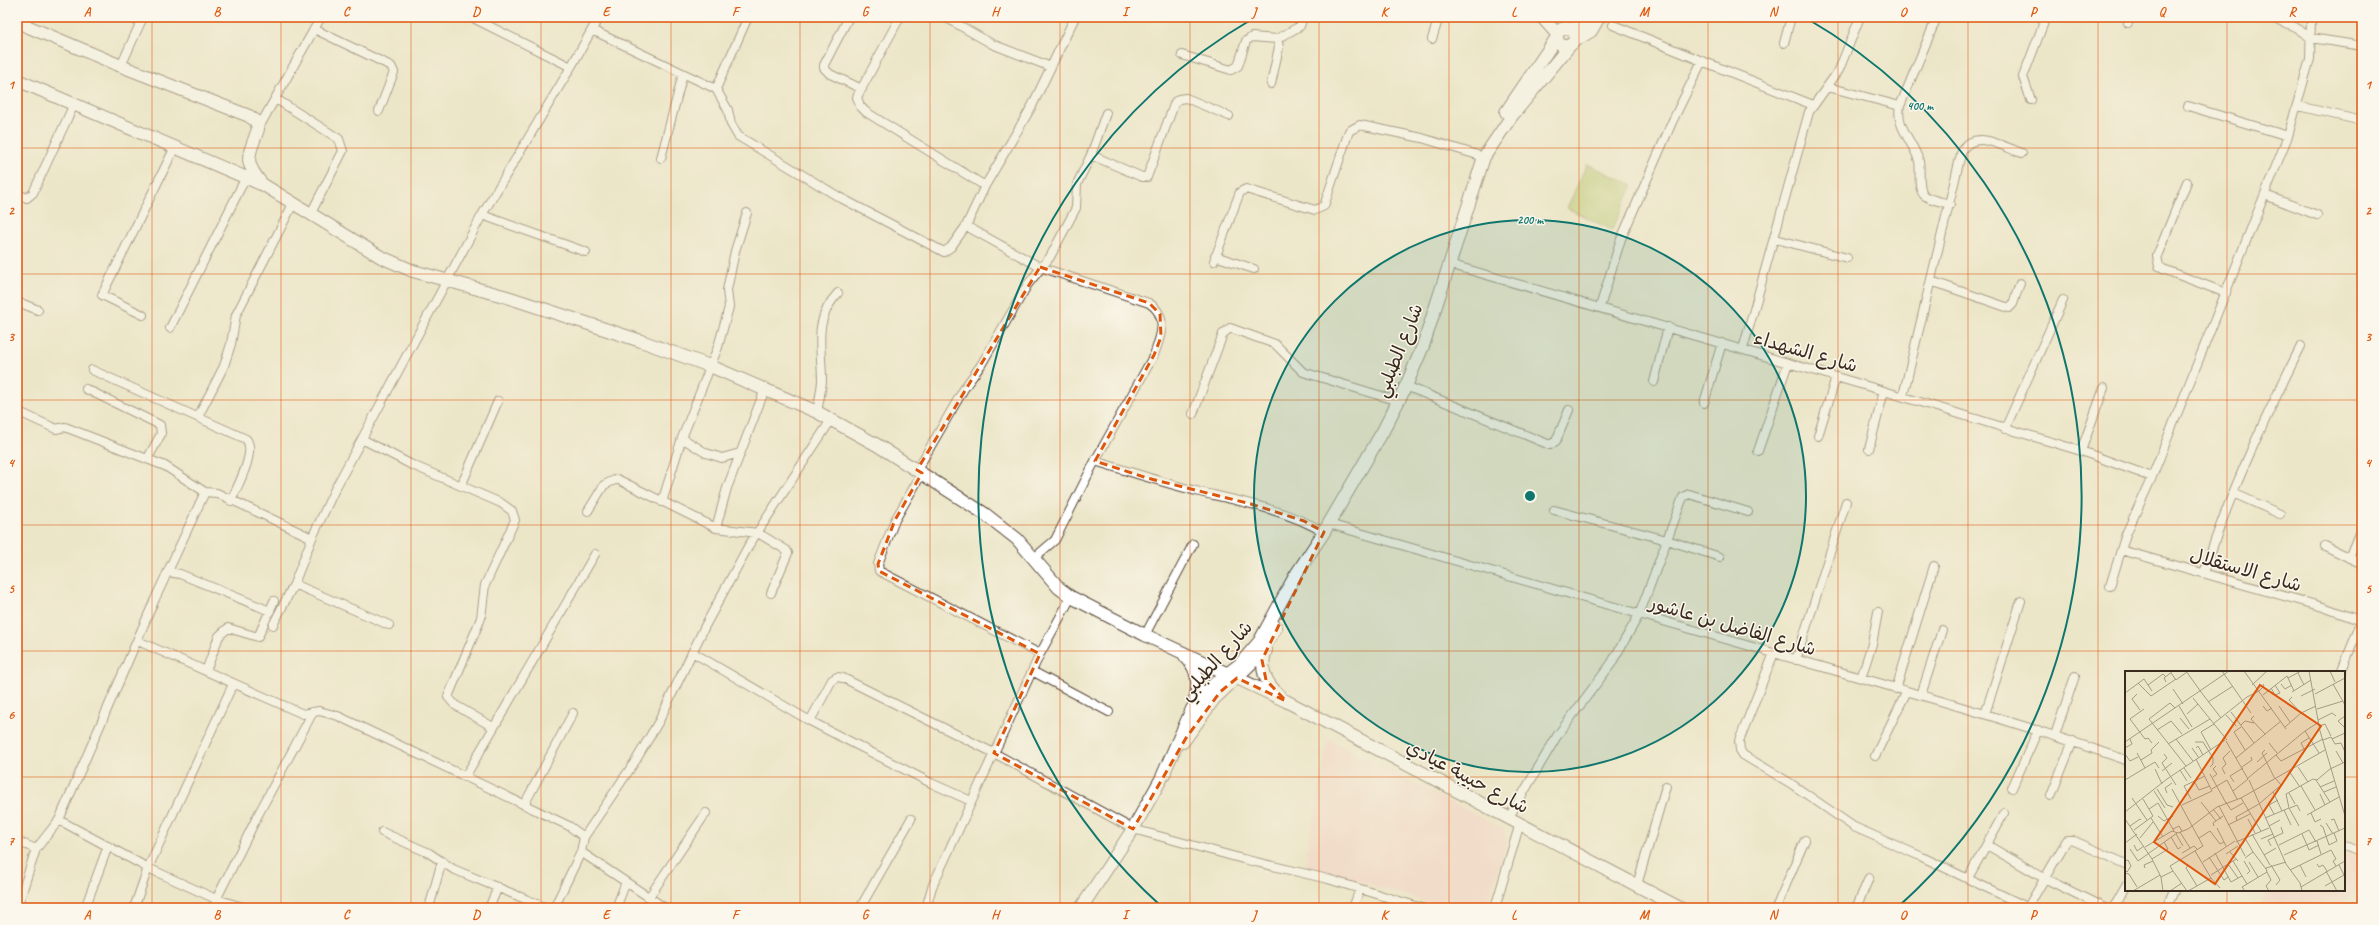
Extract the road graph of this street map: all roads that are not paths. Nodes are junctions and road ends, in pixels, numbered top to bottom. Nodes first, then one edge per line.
1 (142, 17) edge
2 (321, 17) edge
3 (599, 17) edge
4 (748, 17) edge
5 (849, 17) edge
6 (900, 17) edge
7 (945, 17) edge
8 (1075, 17) edge
9 (1303, 17) edge
10 (1439, 17) edge
11 (1542, 17) edge
12 (1551, 17) edge
13 (1594, 17) edge
14 (1599, 17) edge
15 (1791, 17) edge
16 (1860, 17) edge
17 (1937, 17) edge
18 (2046, 17) edge
19 (2271, 17) edge
20 (2311, 17) edge
21 (473, 18) edge
22 (17, 22) edge
23 (1613, 25) dead end
24 (1569, 28) junction
25 (314, 29) junction
26 (592, 30) junction
27 (1557, 35) junction
28 (2311, 38) junction
29 (1277, 39) junction
30 (1432, 39) dead end
31 (1572, 42) junction
32 (1784, 44) dead end
33 (2362, 46) edge
34 (1182, 55) dead end
35 (1702, 61) junction
36 (122, 66) junction
37 (571, 67) junction
38 (1052, 67) junction
39 (683, 74) junction
40 (17, 80) edge
41 (1271, 84) dead end
42 (1828, 87) junction
43 (716, 89) junction
44 (862, 89) junction
45 (276, 99) junction
46 (2031, 100) dead end
47 (74, 104) junction
48 (1813, 106) junction
49 (1900, 106) junction
50 (2188, 106) dead end
51 (2298, 106) junction
52 (379, 111) dead end
53 (1106, 113) dead end
54 (1229, 116) dead end
55 (2362, 121) edge
56 (258, 129) junction
57 (2288, 136) junction
58 (175, 147) junction
59 (2022, 153) dead end
60 (1486, 154) junction
61 (1091, 155) junction
62 (661, 158) dead end
63 (246, 178) junction
64 (2188, 182) dead end
65 (262, 184) junction
66 (985, 186) junction
67 (17, 194) edge
68 (2266, 195) junction
69 (293, 204) junction
70 (1950, 204) junction
71 (747, 213) dead end
72 (310, 215) junction
73 (482, 215) junction
74 (2317, 215) dead end
75 (966, 226) junction
76 (1776, 239) junction
77 (586, 252) dead end
78 (1847, 258) dead end
79 (1449, 264) junction
80 (1040, 268) junction
81 (1254, 269) dead end
82 (447, 281) junction
83 (1931, 281) junction
84 (2020, 284) dead end
85 (838, 293) dead end
86 (2226, 293) junction
87 (2063, 300) dead end
88 (17, 304) edge
89 (1600, 307) junction
90 (38, 310) dead end
91 (143, 315) dead end
92 (1668, 327) junction
93 (170, 328) dead end
94 (1722, 343) junction
95 (2301, 346) dead end
96 (1743, 349) junction
97 (1788, 363) junction
98 (710, 366) junction
99 (92, 370) dead end
100 (1836, 377) junction
101 (1654, 382) dead end
102 (1406, 386) junction
103 (2104, 388) dead end
104 (86, 389) dead end
105 (765, 389) junction
106 (1884, 391) junction
107 (1903, 396) junction
108 (498, 401) dead end
109 (1398, 401) junction
110 (1704, 404) dead end
111 (1569, 410) dead end
112 (17, 411) edge
113 (817, 412) junction
114 (1193, 414) dead end
115 (198, 417) junction
116 (831, 420) junction
117 (2005, 429) junction
118 (1818, 436) dead end
119 (682, 438) junction
120 (362, 439) junction
121 (1869, 449) dead end
122 (1758, 451) dead end
123 (2081, 451) junction
124 (740, 454) junction
125 (148, 458) junction
126 (1095, 461) junction
127 (919, 471) junction
128 (2152, 477) junction
129 (461, 486) junction
130 (205, 492) junction
131 (2233, 493) junction
132 (231, 501) junction
133 (662, 502) junction
134 (1846, 502) dead end
135 (1554, 510) dead end
136 (588, 511) dead end
137 (1748, 512) dead end
138 (2280, 514) dead end
139 (2362, 526) edge
140 (716, 528) junction
141 (1327, 528) junction
142 (758, 533) junction
143 (312, 538) junction
144 (1667, 540) junction
145 (1193, 544) dead end
146 (2325, 546) dead end
147 (1313, 550) junction
148 (2121, 550) junction
149 (595, 554) dead end
150 (1720, 557) dead end
151 (1034, 558) junction
152 (2349, 558) junction
153 (2362, 564) edge
154 (1934, 566) dead end
155 (168, 572) junction
156 (2204, 573) junction
157 (294, 584) junction
158 (2110, 586) dead end
159 (771, 593) dead end
160 (1071, 596) junction
161 (274, 601) dead end
162 (2021, 601) dead end
163 (270, 611) junction
164 (1878, 612) dead end
165 (1638, 614) junction
166 (2362, 621) edge
167 (389, 624) dead end
168 (273, 625) dead end
169 (1942, 630) dead end
170 (1145, 635) junction
171 (138, 641) junction
172 (1268, 643) junction
173 (1177, 650) junction
174 (692, 652) junction
175 (1040, 654) junction
176 (1774, 654) junction
177 (1796, 660) junction
178 (206, 671) junction
179 (1032, 671) junction
180 (2341, 671) edge
181 (1232, 676) junction
182 (2074, 676) dead end
183 (1860, 678) junction
184 (233, 684) junction
185 (1896, 689) junction
186 (1907, 691) junction
187 (1921, 695) junction
188 (1286, 701) junction
189 (1192, 709) junction
190 (313, 712) junction
191 (1109, 712) dead end
192 (573, 714) dead end
193 (1985, 714) junction
194 (810, 721) junction
195 (493, 726) junction
196 (2038, 730) junction
197 (2055, 735) junction
198 (2073, 741) junction
199 (994, 753) junction
200 (1875, 756) dead end
201 (2125, 760) edge
202 (465, 777) junction
203 (1162, 777) junction
204 (1666, 786) dead end
205 (2012, 788) dead end
206 (2051, 796) dead end
207 (971, 801) junction
208 (524, 805) junction
209 (2004, 813) dead end
210 (706, 814) dead end
211 (911, 819) dead end
212 (59, 820) junction
213 (1515, 820) junction
214 (1133, 829) junction
215 (382, 832) dead end
216 (584, 838) junction
217 (1805, 840) dead end
218 (17, 841) edge
219 (1987, 845) junction
220 (2345, 845) edge
221 (108, 846) junction
222 (36, 850) junction
223 (581, 852) junction
224 (2362, 853) edge
225 (442, 861) junction
226 (2125, 864) edge
227 (148, 868) junction
228 (1869, 878) dead end
229 (1968, 878) junction
230 (2044, 878) junction
231 (626, 882) junction
232 (1637, 885) junction
233 (498, 887) junction
234 (2125, 887) edge
235 (1360, 888) junction
236 (2174, 891) edge
237 (649, 897) junction
238 (216, 899) junction
239 (18, 908) edge
240 (85, 908) edge
241 (134, 908) edge
242 (212, 908) edge
243 (246, 908) edge
244 (429, 908) edge
245 (489, 908) edge
246 (547, 908) edge
247 (554, 908) edge
248 (616, 908) edge
249 (665, 908) edge
250 (860, 908) edge
251 (926, 908) edge
252 (1081, 908) edge
253 (1353, 908) edge
254 (1422, 908) edge
255 (1495, 908) edge
256 (1680, 908) edge
257 (1776, 908) edge
258 (1856, 908) edge
259 (2028, 908) edge
260 (2105, 908) edge
261 (2113, 908) edge
262 (2166, 908) edge

1 - 36 street
2 - 25 street
3 - 26 street
4 - 43 street
5 - 44 street
6 - 44 street
7 - 38 street
8 - 38 street
9 - 29 street
10 - 30 street
11 - 27 street
12 - 24 street
13 - 24 street
14 - 31 street, شارع الطبلبي
15 - 32 street
16 - 42 street
17 - 49 street
18 - 46 street
19 - 28 street
20 - 28 street
21 - 37 street
22 - 36 street
23 - 35 street
24 - 27 street
24 - 31 street
25 - 45 street
25 - 52 street
26 - 37 street
26 - 39 street
27 - 31 street
27 - 60 street, شارع الطبلبي
28 - 33 street
28 - 51 street
29 - 34 street
29 - 41 street
31 - 60 street, شارع الطبلبي
35 - 48 street
35 - 89 street
36 - 56 street
37 - 73 street
38 - 66 street
39 - 43 street
39 - 62 street
40 - 47 street
42 - 48 street
42 - 49 street
43 - 75 street
44 - 66 street
45 - 56 street
45 - 72 street
47 - 58 street
47 - 67 street
48 - 76 street
49 - 70 street
50 - 57 street
51 - 55 street
51 - 57 street
53 - 61 street
54 - 61 street
56 - 65 street
57 - 68 street
58 - 63 street
58 - 91 street
59 - 70 street
60 - 79 street, شارع الطبلبي
60 - 81 street
61 - 80 street
63 - 65 street
63 - 93 street
64 - 86 street
65 - 69 street, شارع حبيبة عيادي
66 - 75 street
68 - 74 street
68 - 86 street
69 - 72 street, شارع حبيبة عيادي
69 - 115 street
70 - 83 street
71 - 98 street
72 - 82 street, شارع حبيبة عيادي
73 - 77 street
73 - 82 street
75 - 80 street
76 - 78 street
76 - 96 street
79 - 89 street, شارع الشهداء
79 - 102 street, شارع الطبلبي
80 - 126 street
80 - 127 street
82 - 98 street, شارع حبيبة عيادي
82 - 120 street
83 - 84 street
83 - 107 street
85 - 113 street
86 - 128 street
87 - 117 street
88 - 90 street
89 - 92 street, شارع الشهداء
92 - 94 street, شارع الشهداء
92 - 101 street
94 - 96 street, شارع الشهداء
94 - 110 street
95 - 131 street
96 - 97 street, شارع الشهداء
97 - 100 street, شارع الشهداء
97 - 122 street
98 - 105 street, شارع حبيبة عيادي
98 - 119 street
99 - 115 street
100 - 106 street, شارع الشهداء
100 - 118 street
102 - 109 street, شارع الطبلبي
102 - 111 street
103 - 123 street
104 - 125 street
105 - 113 street, شارع حبيبة عيادي
105 - 124 street
106 - 107 street, شارع الشهداء
106 - 121 street
107 - 117 street, شارع الشهداء
108 - 129 street
109 - 114 street
109 - 141 street, شارع الطبلبي
112 - 125 street
113 - 116 street, شارع حبيبة عيادي
115 - 132 street
116 - 127 street, شارع حبيبة عيادي
116 - 142 street
117 - 123 street, شارع الشهداء
119 - 124 street
119 - 133 street
120 - 129 street
120 - 143 street
123 - 128 street, شارع الشهداء
124 - 140 street
125 - 130 street
126 - 141 street, شارع الفاضل بن عاشور
126 - 151 street
127 - 151 street, شارع حبيبة عيادي
127 - 175 street
128 - 148 street
129 - 195 street
130 - 132 street
130 - 155 street
131 - 138 street
131 - 156 street
132 - 143 street
133 - 136 street
133 - 140 street
134 - 177 street
135 - 144 street
137 - 144 street
139 - 152 street
140 - 142 street
141 - 147 street, شارع الطبلبي
141 - 165 street, شارع الفاضل بن عاشور
142 - 159 street
142 - 174 street
143 - 157 street
144 - 150 street
144 - 165 street
145 - 170 street
146 - 152 street
147 - 172 street, شارع الطبلبي
147 - 181 street, شارع الطبلبي
148 - 156 street, شارع الاستقلال
148 - 158 street
149 - 195 street
151 - 160 street, شارع حبيبة عيادي
152 - 153 street
154 - 185 street
155 - 163 street
155 - 171 street
156 - 166 street, شارع الاستقلال
157 - 167 street
157 - 168 street
160 - 170 street, شارع حبيبة عيادي
160 - 175 street
161 - 163 street
162 - 193 street
163 - 178 street
164 - 183 street
165 - 176 street, شارع الفاضل بن عاشور
165 - 213 street
166 - 180 street
169 - 187 street
170 - 173 street, شارع حبيبة عيادي
171 - 178 street
171 - 212 street
172 - 181 street, شارع الطبلبي
172 - 188 street
173 - 181 street, شارع حبيبة عيادي
173 - 189 street
174 - 194 street
174 - 216 street
175 - 179 street
176 - 177 street, شارع الفاضل بن عاشور
176 - 229 street
177 - 183 street, شارع الفاضل بن عاشور
178 - 184 street
179 - 191 street
179 - 199 street
181 - 188 street, شارع حبيبة عيادي
181 - 189 street, شارع الطبلبي
181 - 203 street, شارع الطبلبي
182 - 197 street
183 - 185 street, شارع الفاضل بن عاشور
184 - 190 street
184 - 227 street
185 - 186 street, شارع الفاضل بن عاشور
186 - 187 street, شارع الفاضل بن عاشور
186 - 200 street
187 - 193 street, شارع الفاضل بن عاشور
188 - 213 street, شارع حبيبة عيادي
189 - 203 street, شارع الطبلبي
190 - 202 street
190 - 238 street
192 - 208 street
193 - 196 street, شارع الفاضل بن عاشور
194 - 199 street
194 - 207 street
195 - 202 street
196 - 197 street, شارع الفاضل بن عاشور
196 - 205 street
197 - 198 street, شارع الفاضل بن عاشور
198 - 201 street, شارع الفاضل بن عاشور
198 - 206 street
199 - 207 street
199 - 214 street
202 - 208 street
203 - 214 street, شارع الطبلبي
204 - 232 street
207 - 251 street
208 - 216 street
209 - 219 street
210 - 237 street
211 - 250 street
212 - 221 street
212 - 222 street
213 - 232 street, شارع حبيبة عيادي
213 - 255 street
214 - 235 street
214 - 252 street, شارع الطبلبي
215 - 225 street
216 - 223 street
217 - 257 street
218 - 222 street
219 - 229 street
219 - 230 street
220 - 224 street
221 - 227 street
221 - 240 street
222 - 239 street
223 - 231 street
223 - 247 street
225 - 233 street
225 - 244 street
226 - 230 street
227 - 238 street
227 - 241 street
228 - 258 street
229 - 259 street
230 - 259 street
230 - 260 street
231 - 237 street
231 - 248 street
232 - 256 street, شارع حبيبة عيادي
233 - 245 street
233 - 246 street
234 - 261 street
235 - 253 street
235 - 254 street
236 - 262 street
237 - 249 street
238 - 242 street
238 - 243 street

